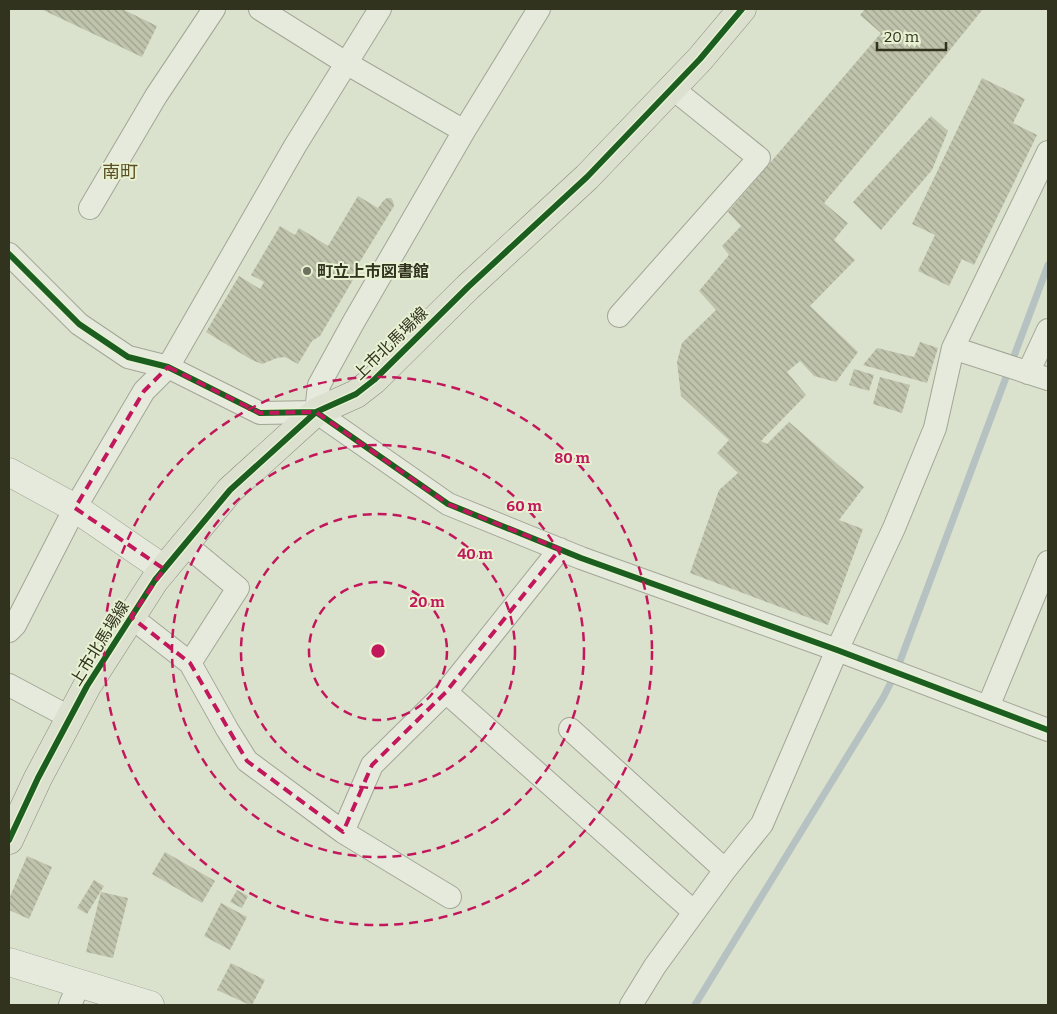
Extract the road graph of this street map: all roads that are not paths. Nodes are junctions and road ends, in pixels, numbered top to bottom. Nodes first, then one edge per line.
1 (214, 9) edge
2 (260, 9) edge
3 (380, 9) edge
4 (539, 9) edge
5 (742, 9) edge
6 (346, 63) junction
7 (672, 88) junction
8 (464, 130) junction
9 (1048, 152) edge
10 (90, 208) dead end
11 (9, 254) edge
12 (619, 316) dead end
13 (1048, 330) edge
14 (953, 348) junction
15 (168, 367) junction
16 (1038, 376) edge
17 (316, 412) junction
18 (9, 472) edge
19 (75, 508) junction
20 (185, 544) junction
21 (560, 549) junction
22 (1048, 562) edge
23 (164, 569) junction
24 (131, 617) junction
25 (9, 631) edge
26 (837, 650) junction
27 (190, 663) junction
28 (9, 685) edge
29 (446, 692) junction
30 (988, 707) junction
31 (69, 717) junction
32 (570, 728) dead end
33 (1048, 730) edge
34 (343, 832) junction
35 (9, 840) edge
36 (725, 870) junction
37 (450, 897) dead end
38 (694, 912) junction
39 (9, 962) edge
40 (75, 994) edge
41 (150, 1005) edge
42 (631, 1005) edge

1 - 10 street
2 - 6 street
3 - 6 street
4 - 8 street
5 - 7 main road, 上市北馬場線
6 - 8 street
6 - 15 street
7 - 12 street
7 - 17 main road, 上市北馬場線
8 - 17 street
9 - 14 street
11 - 15 street
13 - 16 street
14 - 16 street
14 - 26 street
15 - 17 street
15 - 19 street
17 - 20 main road, 上市北馬場線
17 - 21 street
18 - 19 street
19 - 23 street
19 - 25 street
20 - 23 main road, 上市北馬場線
20 - 27 street
21 - 26 street
21 - 29 street
22 - 30 street
23 - 24 main road, 上市北馬場線
24 - 27 street
24 - 31 main road, 上市北馬場線
26 - 30 street
26 - 36 street
27 - 34 street
28 - 31 street
29 - 34 street
29 - 38 street
30 - 33 street
31 - 35 main road, 上市北馬場線
32 - 36 street
34 - 37 street
36 - 38 street
38 - 42 street
39 - 40 street
40 - 41 street

